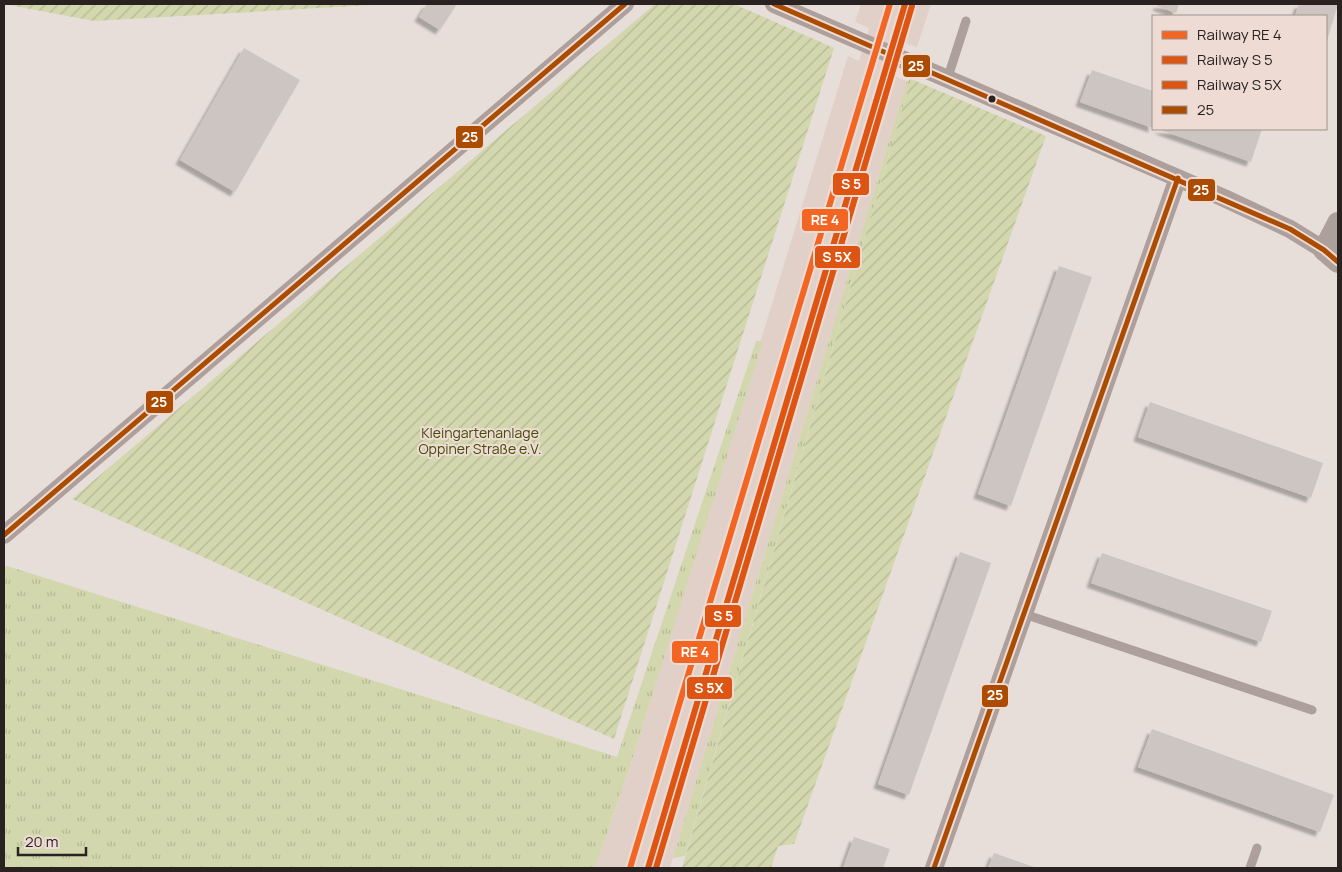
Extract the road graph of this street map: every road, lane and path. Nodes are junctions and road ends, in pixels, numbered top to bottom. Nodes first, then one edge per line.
1 (625, 4) edge
2 (774, 4) edge
3 (966, 21) dead end
4 (947, 80) junction
5 (1178, 178) junction
6 (1338, 223) edge
7 (1331, 256) edge
8 (4, 534) edge
9 (1024, 614) junction
10 (1312, 710) dead end
11 (1257, 848) dead end
12 (934, 868) edge
13 (1250, 868) edge

1 - 8 street
2 - 4 street
3 - 4 lane
4 - 5 street
5 - 7 street
5 - 9 street
6 - 7 street
9 - 10 lane
9 - 12 street
11 - 13 lane

